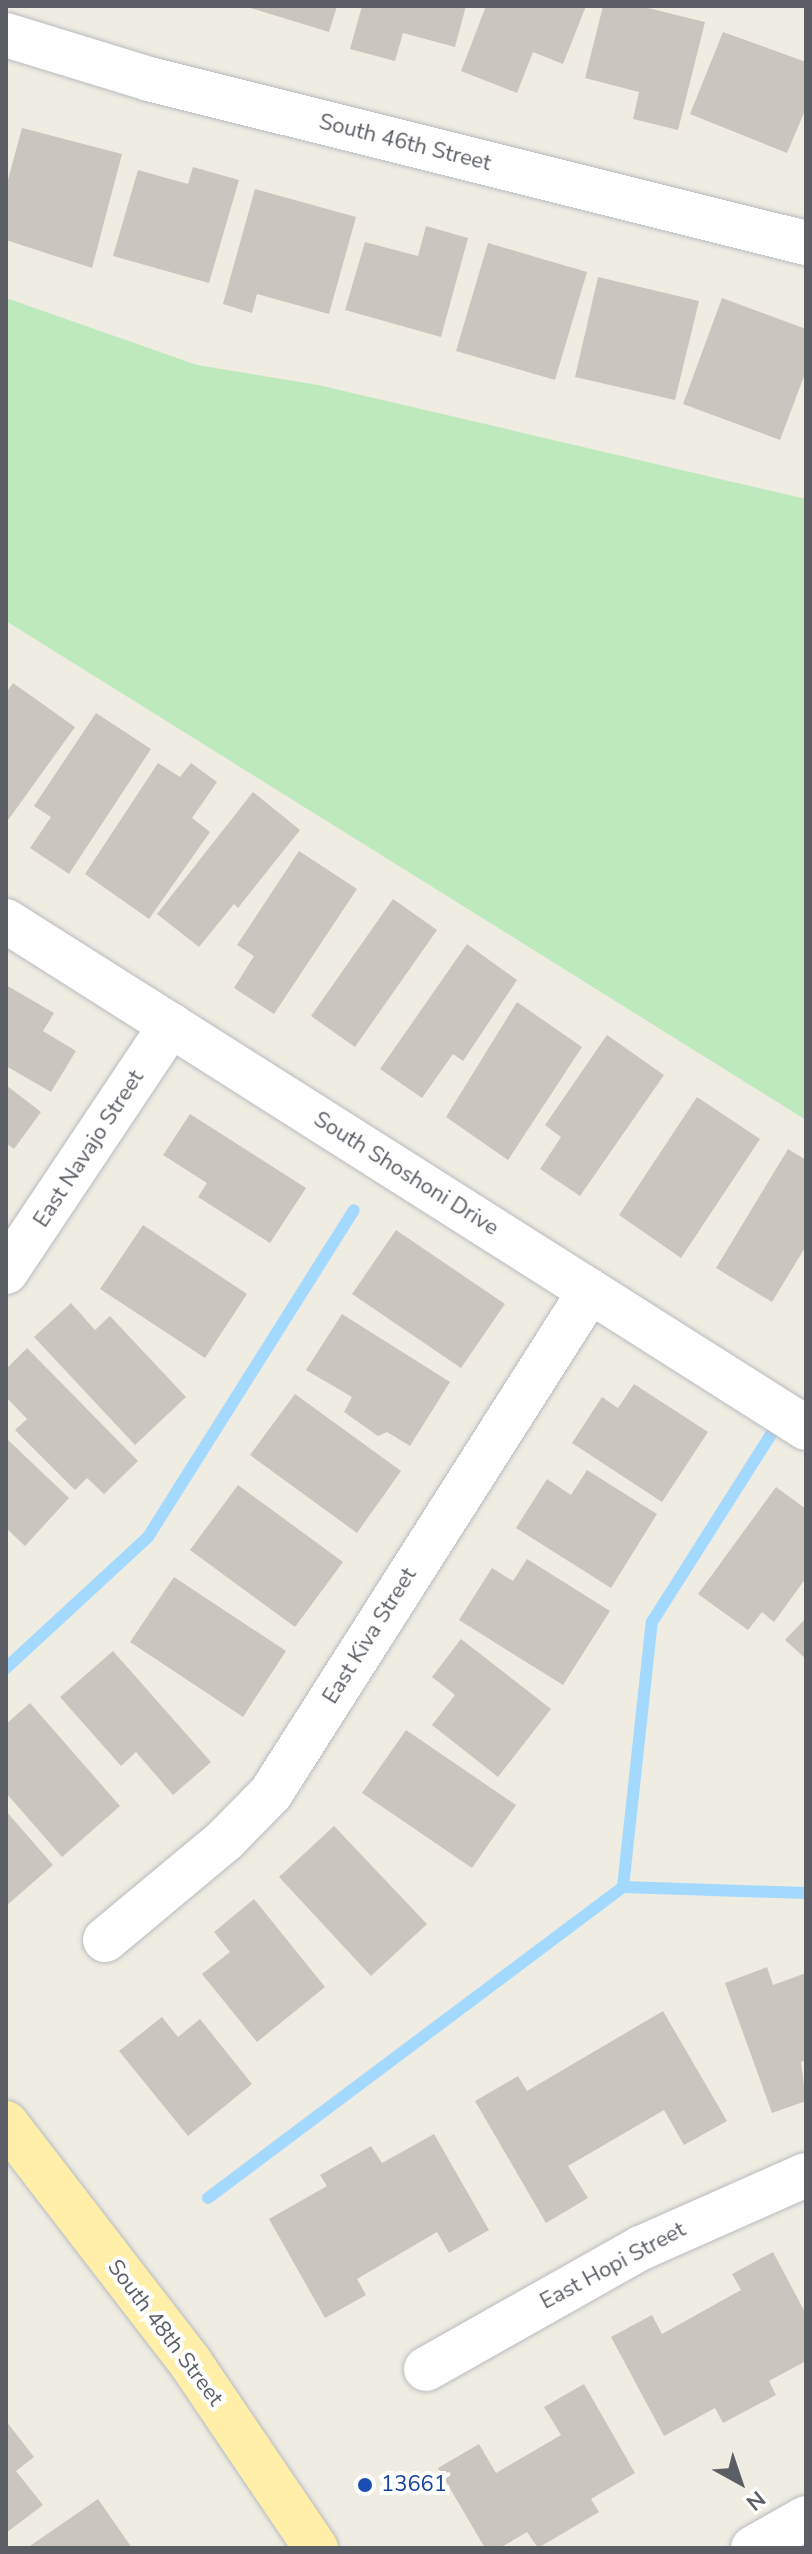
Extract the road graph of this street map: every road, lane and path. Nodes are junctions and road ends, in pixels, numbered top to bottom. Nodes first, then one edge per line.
1 (6, 35) edge
2 (806, 243) edge
3 (6, 921) edge
4 (171, 1025) junction
5 (6, 1272) edge
6 (590, 1291) junction
7 (806, 1428) edge
8 (105, 1940) dead end
9 (6, 2123) edge
10 (806, 2175) edge
11 (426, 2369) dead end
12 (806, 2518) edge
13 (316, 2548) edge
14 (753, 2548) edge

1 - 2 street, South 46th Street
3 - 4 street, South Shoshoni Drive
4 - 5 street, East Navajo Street
4 - 6 street, South Shoshoni Drive
6 - 7 street, South Shoshoni Drive
6 - 8 street, East Kiva Street
9 - 13 main road, South 48th Street
10 - 11 street, East Hopi Street
12 - 14 street

